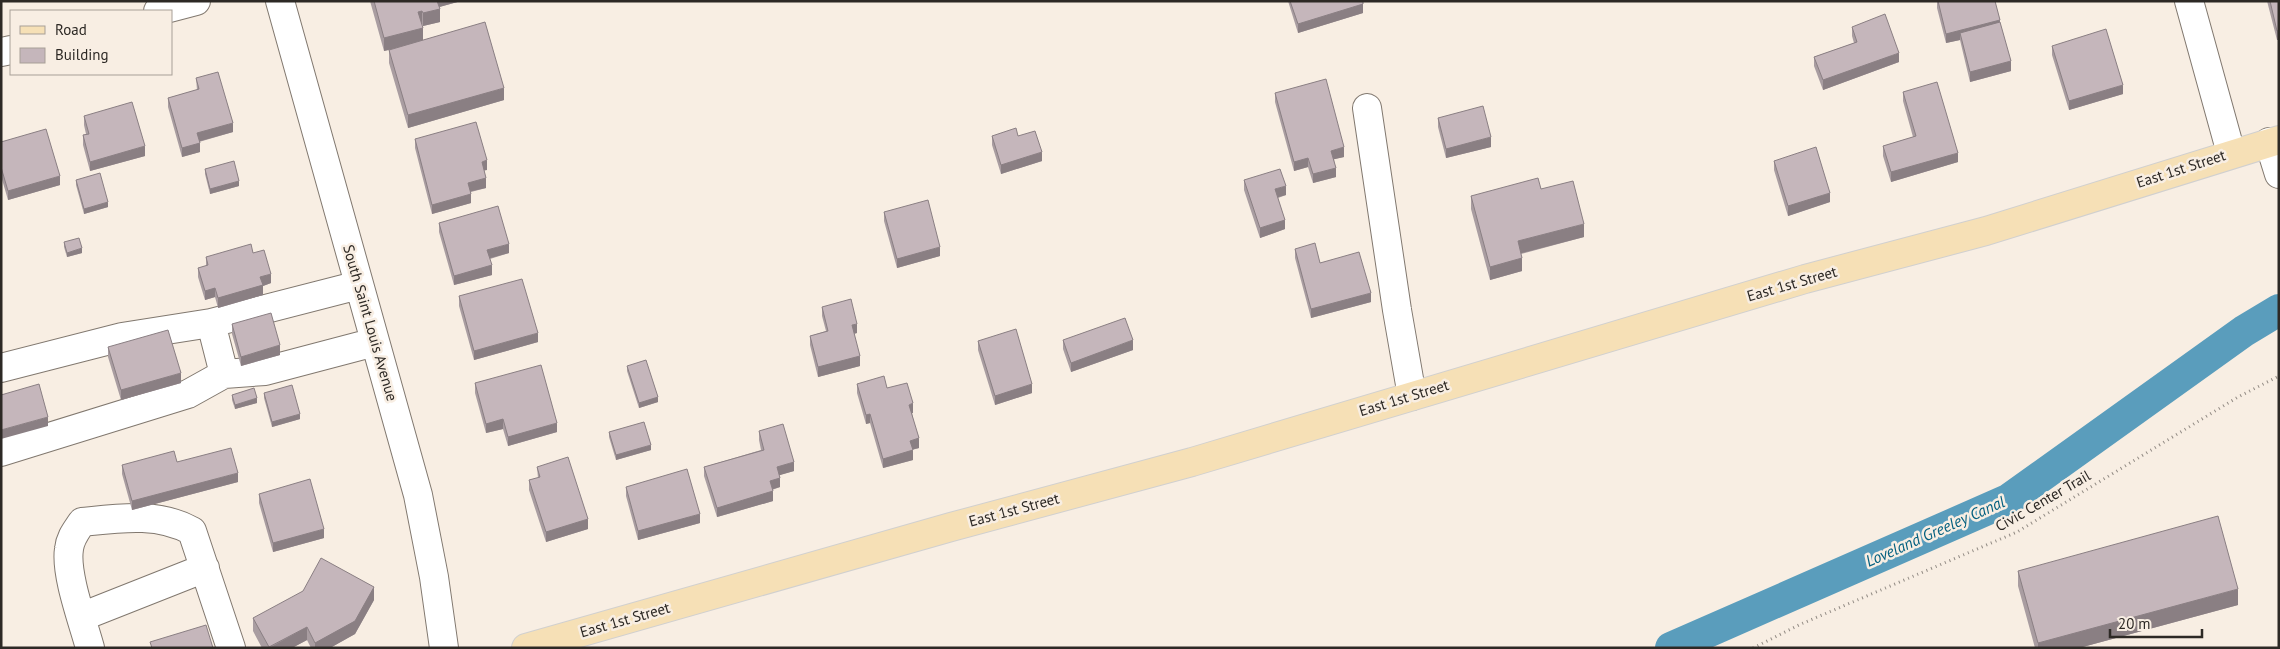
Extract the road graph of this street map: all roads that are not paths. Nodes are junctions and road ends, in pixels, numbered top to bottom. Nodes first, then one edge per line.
1 (196, 1) edge
2 (280, 1) edge
3 (2189, 1) edge
4 (162, 10) edge
5 (1367, 108) dead end
6 (2274, 141) edge
7 (2231, 153) junction
8 (2279, 174) edge
9 (359, 285) junction
10 (211, 323) junction
11 (375, 342) junction
12 (1, 368) edge
13 (224, 374) junction
14 (1412, 396) junction
15 (1, 452) edge
16 (205, 568) junction
17 (81, 616) junction
18 (90, 648) edge
19 (231, 648) edge
20 (444, 648) edge
21 (526, 648) edge

1 - 4 street
2 - 9 street, South Saint Louis Avenue
3 - 7 street
5 - 14 street
6 - 7 main road, East 1st Street
6 - 8 street
7 - 14 main road, East 1st Street
9 - 10 street
9 - 11 street, South Saint Louis Avenue
10 - 12 street
10 - 13 street
11 - 13 street
11 - 20 street, South Saint Louis Avenue
13 - 15 street
14 - 21 main road, East 1st Street
16 - 17 street
16 - 17 street
16 - 19 street
17 - 18 street

